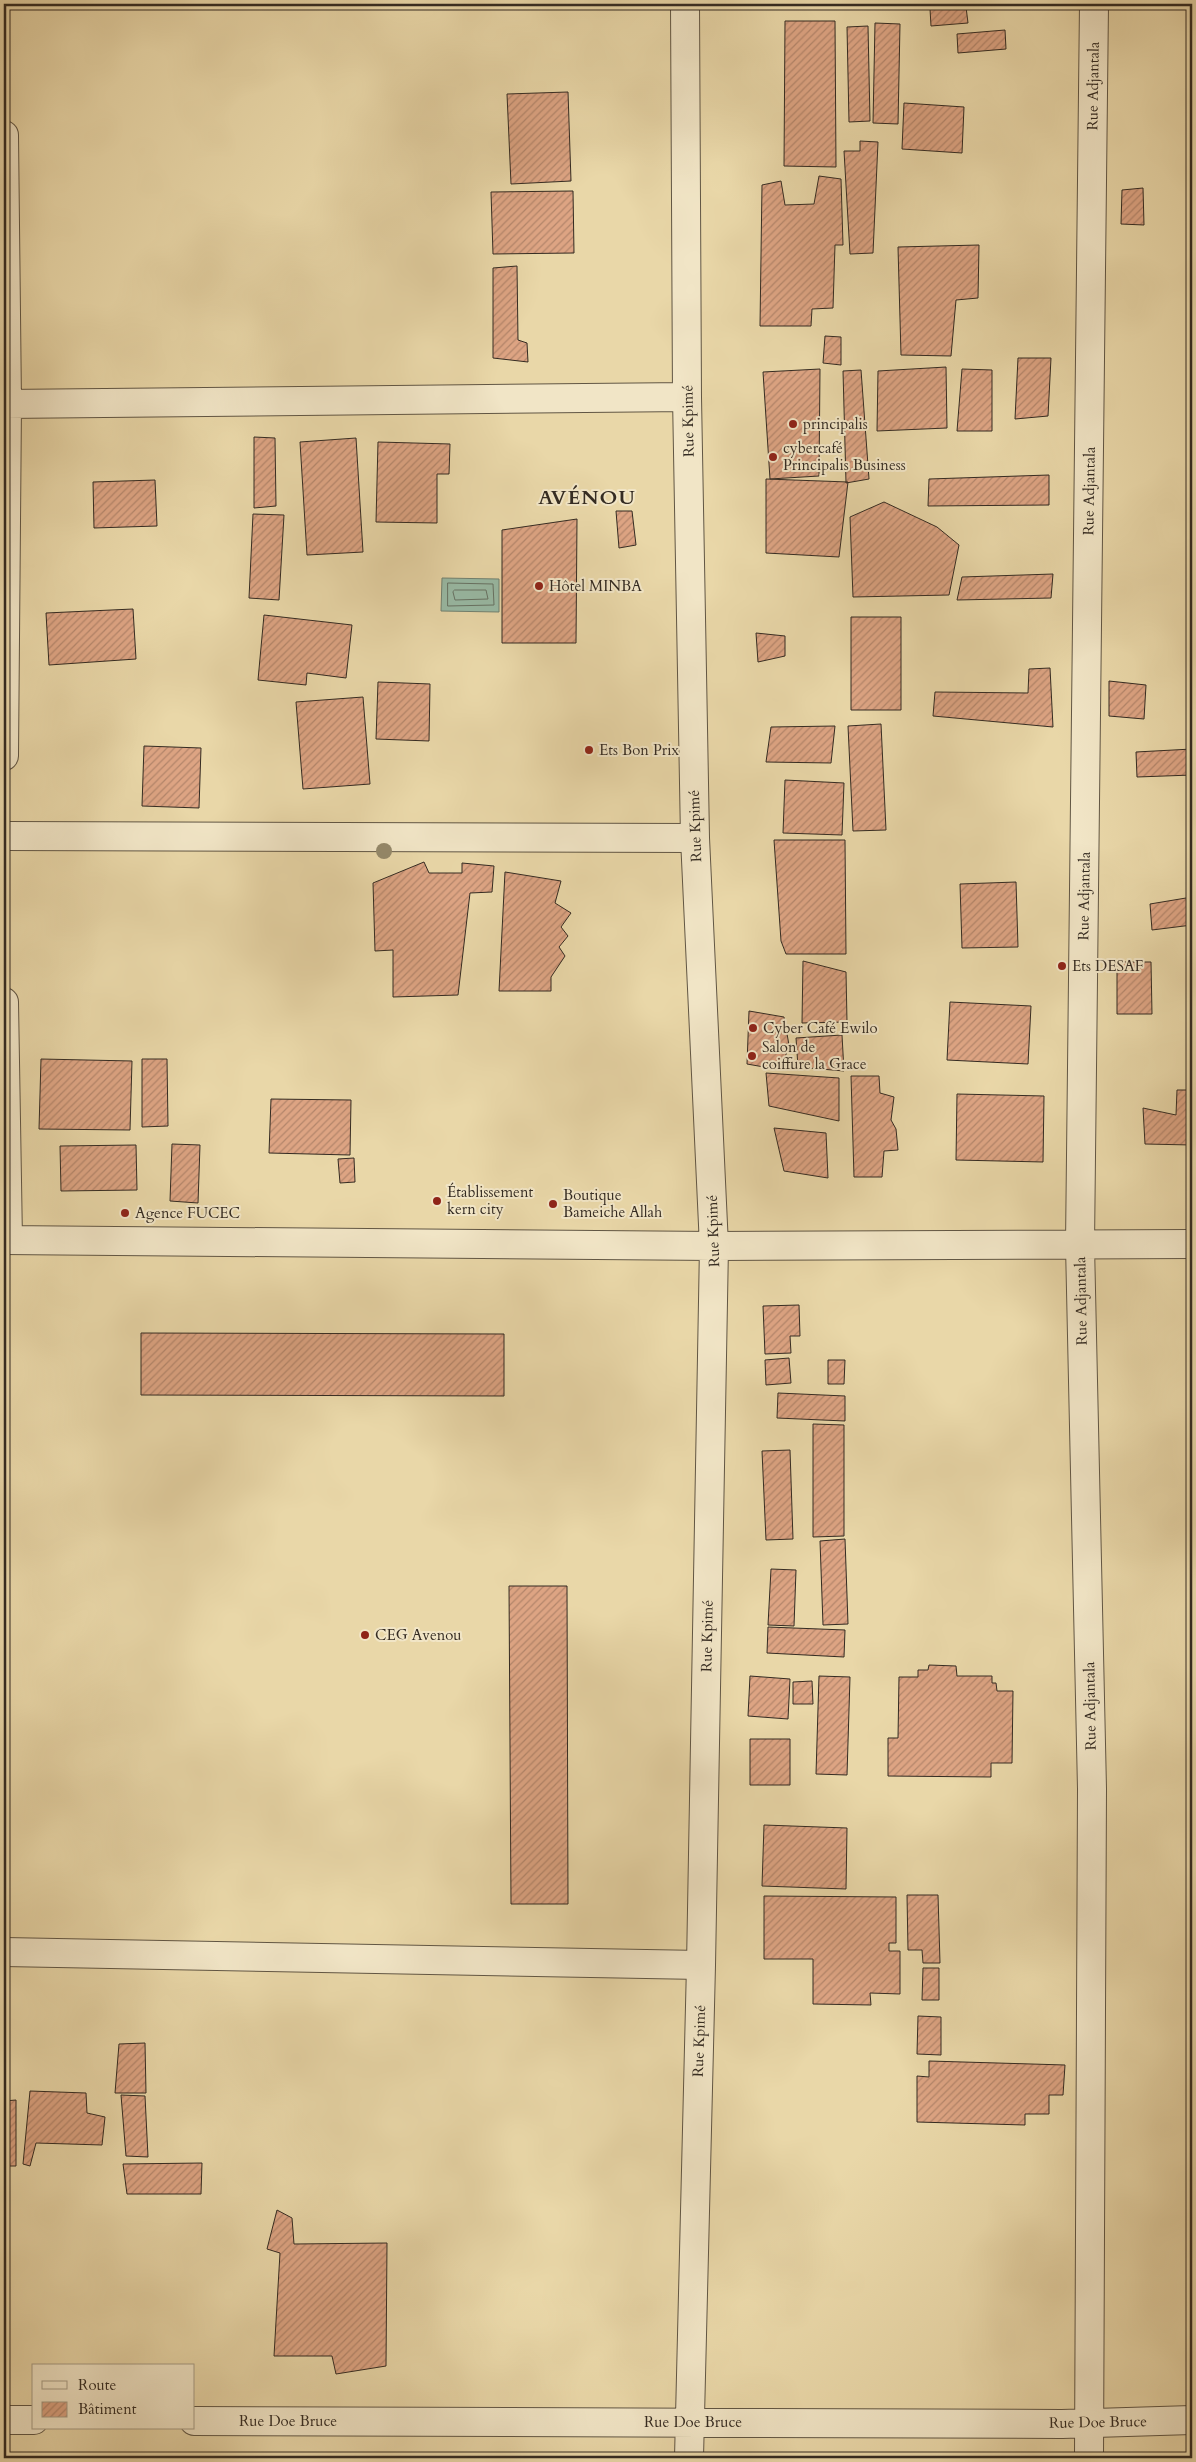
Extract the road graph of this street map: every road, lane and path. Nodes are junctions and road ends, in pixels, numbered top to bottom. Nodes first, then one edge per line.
1 (685, 4) edge
2 (1094, 4) edge
3 (4, 135) edge
4 (687, 397) junction
5 (6, 404) edge
6 (4, 756) edge
7 (4, 836) edge
8 (695, 838) junction
9 (4, 1002) edge
10 (6, 1240) edge
11 (1192, 1244) edge
12 (1080, 1245) junction
13 (714, 1246) junction
14 (4, 1952) edge
15 (701, 1965) junction
16 (1192, 2420) edge
17 (195, 2421) edge
18 (688, 2422) junction
19 (1088, 2424) junction
20 (689, 2458) edge
21 (1089, 2458) edge

1 - 4 street, Rue Kpimé
2 - 12 street, Rue Adjantala
3 - 5 street
4 - 5 street
4 - 8 street, Rue Kpimé
5 - 6 street
7 - 8 street
8 - 13 street, Rue Kpimé
9 - 10 street
10 - 13 street
11 - 12 street
12 - 13 street
12 - 19 street, Rue Adjantala
13 - 15 street, Rue Kpimé
14 - 15 street
15 - 18 street, Rue Kpimé
16 - 19 street, Rue Doe Bruce
17 - 18 street, Rue Doe Bruce
18 - 19 street, Rue Doe Bruce
18 - 20 street, Rue Kpimé
19 - 21 street, Rue Adjantala

